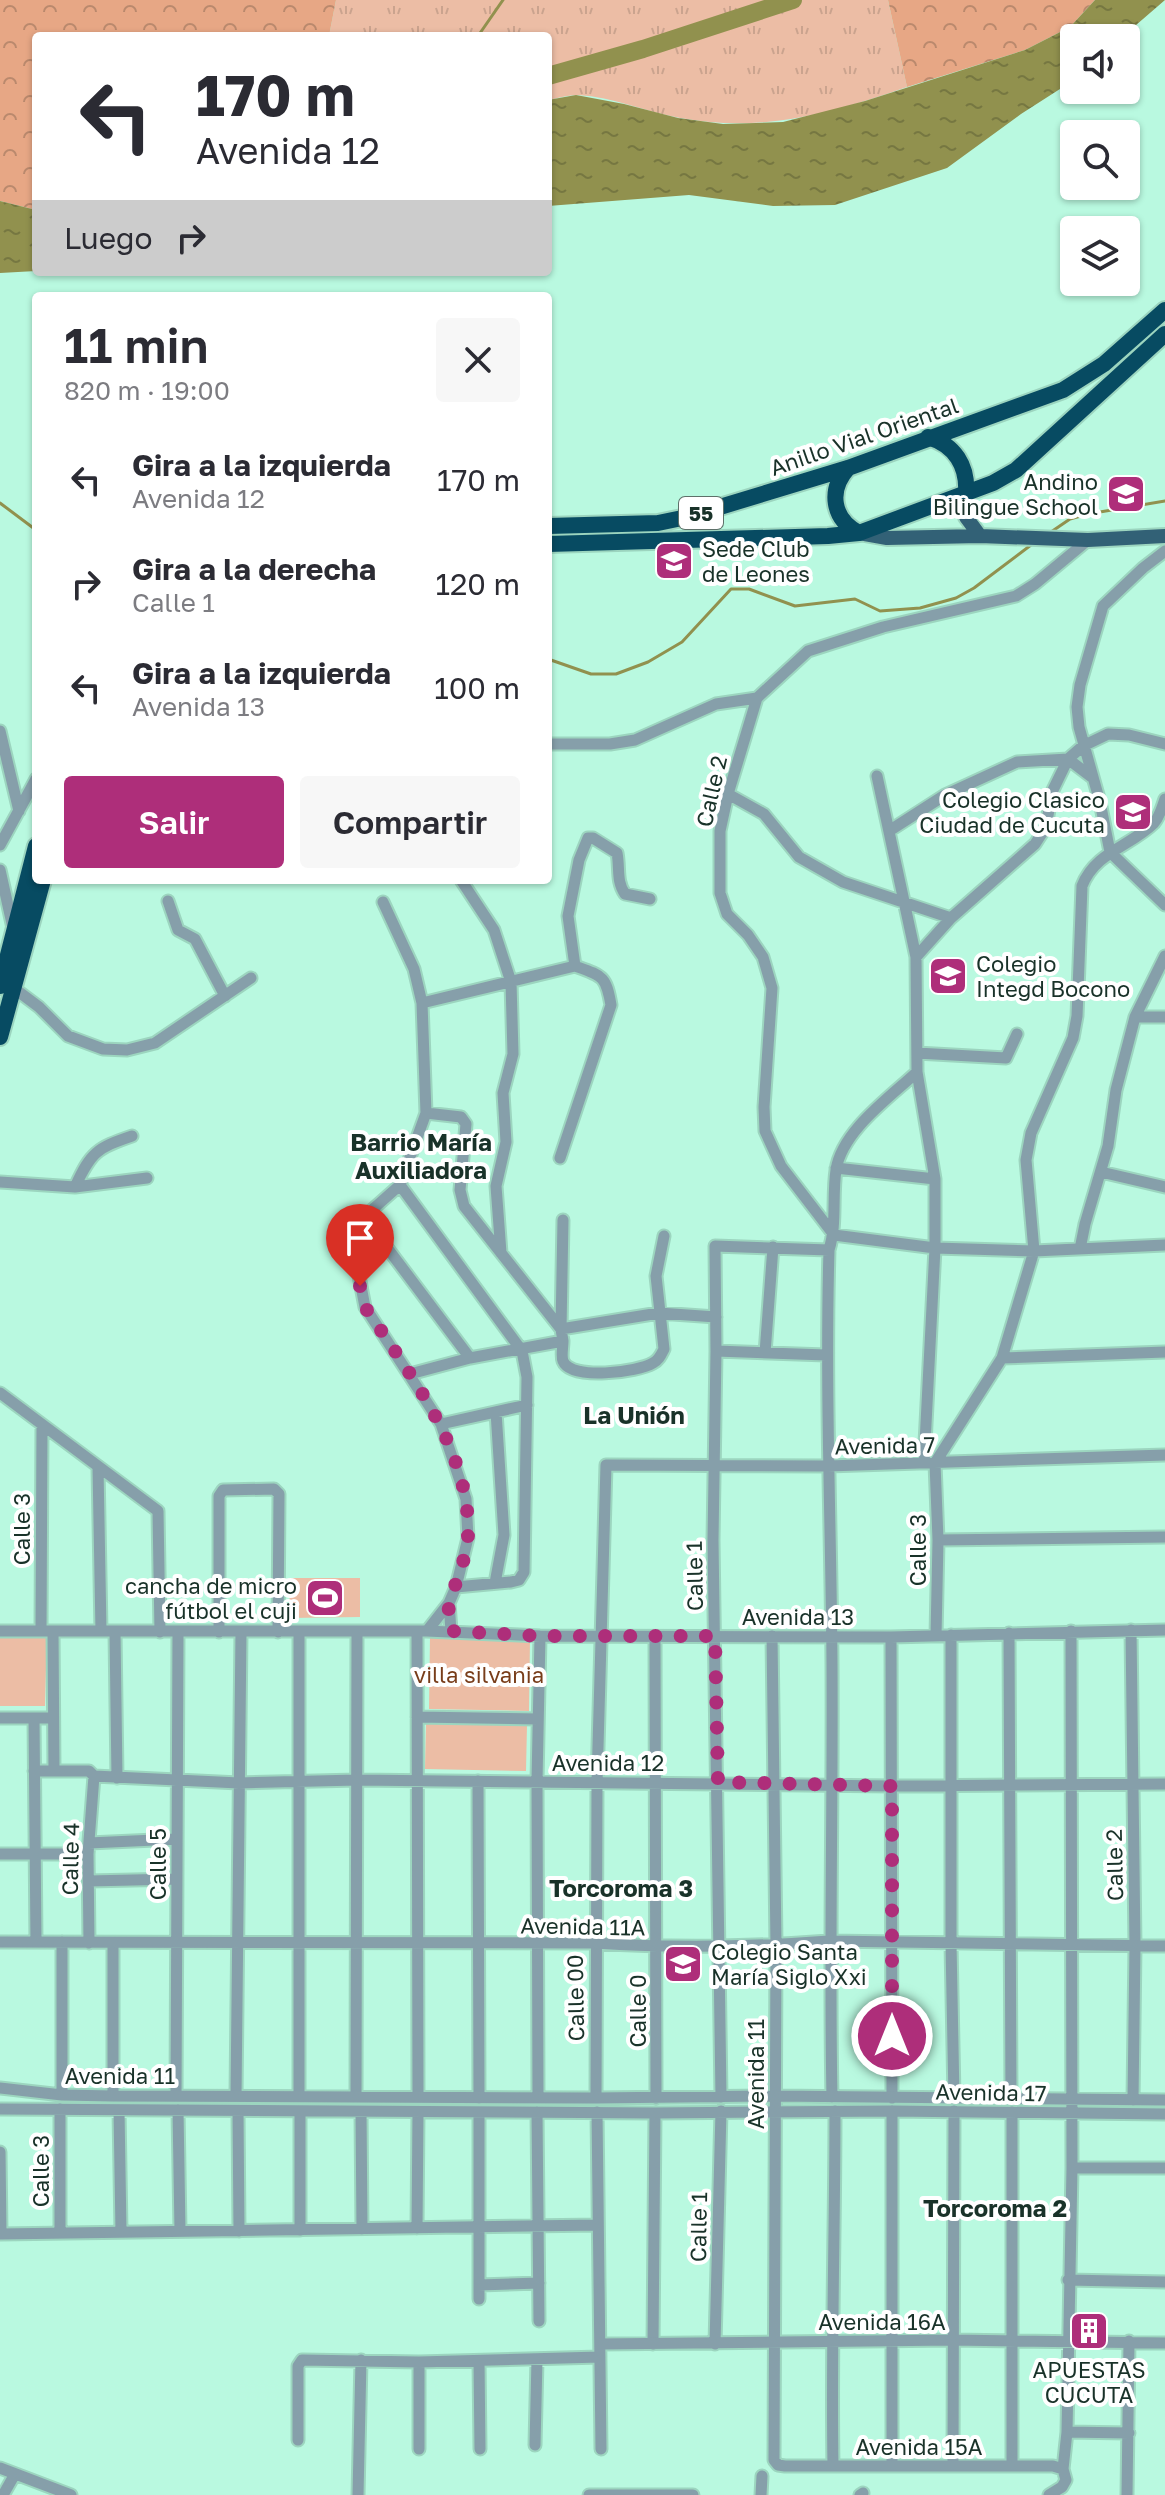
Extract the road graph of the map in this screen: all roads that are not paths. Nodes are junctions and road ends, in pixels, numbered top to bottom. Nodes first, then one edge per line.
1 (1165, 310) edge
2 (1165, 334) edge
3 (928, 437) junction
4 (848, 468) junction
5 (966, 494) junction
6 (552, 526) edge
7 (859, 533) junction
8 (980, 536) junction
9 (1165, 536) edge
10 (1088, 540) junction
11 (552, 544) edge
12 (1165, 551) edge
13 (757, 698) junction
14 (1079, 727) junction
15 (0, 731) edge
16 (1108, 734) junction
17 (552, 744) edge
18 (1165, 744) edge
19 (1083, 746) junction
20 (1068, 759) junction
21 (877, 776) dead end
22 (1093, 778) junction
23 (32, 787) edge
24 (728, 794) junction
25 (1165, 799) edge
26 (19, 811) junction
27 (889, 831) junction
28 (0, 845) edge
29 (1110, 852) junction
30 (1, 873) edge
31 (32, 876) edge
32 (33, 884) edge
33 (34, 884) edge
34 (464, 884) edge
35 (650, 899) dead end
36 (168, 901) dead end
37 (383, 902) dead end
38 (906, 904) junction
39 (1165, 905) edge
40 (951, 918) junction
41 (14, 931) junction
42 (1165, 956) edge
43 (916, 957) junction
44 (575, 966) junction
45 (251, 978) dead end
46 (511, 982) junction
47 (7, 987) edge
48 (225, 996) junction
49 (422, 1003) junction
50 (1135, 1017) junction
51 (1165, 1017) edge
52 (1017, 1034) dead end
53 (0, 1037) edge
54 (917, 1053) junction
55 (917, 1072) junction
56 (426, 1113) junction
57 (132, 1136) dead end
58 (560, 1158) dead end
59 (836, 1168) junction
60 (1101, 1172) junction
61 (147, 1178) dead end
62 (935, 1179) junction
63 (0, 1182) edge
64 (400, 1185) junction
65 (75, 1187) junction
66 (1165, 1187) edge
67 (364, 1217) junction
68 (563, 1220) dead end
69 (834, 1235) junction
70 (664, 1236) dead end
71 (1165, 1245) edge
72 (773, 1247) junction
73 (935, 1248) junction
74 (1080, 1249) junction
75 (829, 1250) junction
76 (1034, 1251) junction
77 (501, 1253) junction
78 (659, 1313) junction
79 (716, 1317) junction
80 (562, 1335) junction
81 (522, 1351) junction
82 (716, 1351) junction
83 (1165, 1352) edge
84 (765, 1353) junction
85 (826, 1355) junction
86 (470, 1358) junction
87 (1002, 1358) junction
88 (410, 1374) junction
89 (0, 1393) edge
90 (527, 1405) junction
91 (496, 1412) junction
92 (441, 1424) junction
93 (42, 1426) junction
94 (1165, 1455) edge
95 (930, 1463) junction
96 (606, 1465) joint
97 (715, 1465) junction
98 (828, 1466) junction
99 (98, 1467) junction
100 (1165, 1537) edge
101 (938, 1540) junction
102 (495, 1583) junction
103 (456, 1587) junction
104 (449, 1603) junction
105 (1131, 1630) junction
106 (1165, 1630) edge
107 (0, 1631) edge
108 (47, 1631) junction
109 (101, 1631) junction
110 (451, 1631) junction
111 (1071, 1631) junction
112 (115, 1632) junction
113 (160, 1632) junction
114 (178, 1632) junction
115 (219, 1632) junction
116 (241, 1632) junction
117 (278, 1632) junction
118 (299, 1632) junction
119 (357, 1632) junction
120 (422, 1632) junction
121 (1009, 1633) junction
122 (602, 1634) junction
123 (951, 1635) junction
124 (540, 1636) junction
125 (715, 1636) junction
126 (772, 1636) junction
127 (831, 1636) junction
128 (936, 1636) junction
129 (655, 1637) junction
130 (891, 1637) junction
131 (417, 1717) junction
132 (0, 1718) edge
133 (34, 1718) junction
134 (53, 1718) junction
135 (538, 1719) junction
136 (34, 1771) junction
137 (54, 1771) junction
138 (94, 1776) junction
139 (117, 1778) junction
140 (357, 1780) junction
141 (418, 1780) junction
142 (478, 1781) junction
143 (537, 1781) junction
144 (177, 1782) junction
145 (597, 1782) junction
146 (655, 1782) junction
147 (718, 1782) junction
148 (239, 1783) junction
149 (299, 1783) junction
150 (772, 1783) junction
151 (1132, 1784) junction
152 (1165, 1784) edge
153 (833, 1785) junction
154 (952, 1785) junction
155 (1011, 1785) junction
156 (1070, 1785) junction
157 (892, 1786) junction
158 (177, 1839) junction
159 (89, 1848) junction
160 (0, 1854) edge
161 (35, 1854) junction
162 (177, 1879) junction
163 (89, 1881) junction
164 (829, 1941) junction
165 (0, 1942) edge
166 (36, 1942) junction
167 (62, 1942) junction
168 (89, 1943) junction
169 (113, 1943) junction
170 (595, 1943) junction
171 (892, 1943) junction
172 (176, 1944) junction
173 (238, 1944) junction
174 (357, 1944) junction
175 (539, 1944) junction
176 (951, 1944) junction
177 (299, 1945) junction
178 (419, 1945) junction
179 (478, 1945) junction
180 (776, 1945) junction
181 (1010, 1945) junction
182 (719, 1946) junction
183 (1073, 1946) junction
184 (1135, 1946) junction
185 (1165, 1946) edge
186 (657, 1947) junction
187 (0, 2088) edge
188 (62, 2095) junction
189 (236, 2095) junction
190 (113, 2096) junction
191 (176, 2096) junction
192 (299, 2096) junction
193 (775, 2096) junction
194 (356, 2097) junction
195 (418, 2097) junction
196 (721, 2097) junction
197 (832, 2097) junction
198 (479, 2098) junction
199 (538, 2098) junction
200 (596, 2098) junction
201 (656, 2098) junction
202 (1072, 2100) junction
203 (1133, 2100) junction
204 (1165, 2100) edge
205 (892, 2104) junction
206 (954, 2105) junction
207 (1012, 2106) junction
208 (0, 2109) edge
209 (60, 2109) junction
210 (119, 2110) junction
211 (178, 2110) junction
212 (238, 2111) junction
213 (300, 2111) junction
214 (721, 2111) junction
215 (775, 2111) junction
216 (835, 2111) junction
217 (361, 2112) junction
218 (418, 2112) junction
219 (479, 2112) junction
220 (537, 2112) junction
221 (597, 2112) junction
222 (655, 2113) junction
223 (1072, 2114) junction
224 (1165, 2114) edge
225 (0, 2152) edge
226 (1072, 2168) junction
227 (1165, 2168) edge
228 (598, 2225) junction
229 (540, 2226) junction
230 (480, 2227) junction
231 (417, 2228) junction
232 (362, 2229) junction
233 (300, 2230) junction
234 (180, 2231) junction
235 (239, 2231) junction
236 (121, 2232) junction
237 (60, 2233) junction
238 (0, 2234) edge
239 (1068, 2280) junction
240 (1165, 2282) edge
241 (539, 2283) junction
242 (479, 2285) junction
243 (479, 2299) dead end
244 (539, 2321) dead end
245 (952, 2340) junction
246 (773, 2341) junction
247 (891, 2341) junction
248 (1011, 2341) junction
249 (1068, 2341) junction
250 (1129, 2341) junction
251 (831, 2342) junction
252 (1165, 2343) edge
253 (600, 2344) junction
254 (653, 2344) junction
255 (715, 2344) junction
256 (600, 2357) junction
257 (537, 2359) junction
258 (361, 2360) junction
259 (479, 2361) junction
260 (419, 2362) junction
261 (1067, 2432) junction
262 (1129, 2433) junction
263 (298, 2440) dead end
264 (535, 2445) dead end
265 (419, 2449) dead end
266 (480, 2449) dead end
267 (601, 2449) dead end
268 (775, 2463) joint
269 (953, 2465) junction
270 (833, 2466) junction
271 (892, 2466) junction
272 (1012, 2466) junction
273 (0, 2468) edge
274 (1063, 2469) junction
275 (15, 2474) junction
276 (762, 2476) dead end
277 (1066, 2491) edge
278 (3, 2495) edge
279 (71, 2495) edge
280 (358, 2495) edge
281 (589, 2495) edge
282 (657, 2495) edge
283 (693, 2495) edge
284 (761, 2495) edge
285 (1049, 2495) edge
286 (1127, 2495) edge

1 - 3 highway, Anillo Vial Oriental / 55
2 - 5 highway, 55
3 - 4 highway, Anillo Vial Oriental / 55
3 - 5 highway
4 - 6 highway, Anillo Vial Oriental / 55
4 - 7 highway
5 - 7 highway, 55
5 - 8 main road
7 - 8 main road
7 - 11 highway, 55
8 - 10 main road
9 - 10 main road
10 - 13 street
12 - 14 street
13 - 17 street
13 - 24 street, Calle 2
14 - 16 street
14 - 19 street
15 - 26 street
16 - 18 street
16 - 19 street
19 - 20 street
19 - 22 street
20 - 22 street
20 - 27 street
20 - 40 street
21 - 27 street, Calle 3
22 - 29 street
23 - 26 street
24 - 38 street
24 - 69 street, Calle 2
25 - 29 street
26 - 28 street
27 - 38 street, Calle 3
29 - 39 street
29 - 76 street
30 - 31 street
30 - 41 street
32 - 41 highway
33 - 47 highway
34 - 46 street
35 - 44 street
36 - 48 street
37 - 49 street
38 - 40 street
38 - 43 street, Calle 3
40 - 43 street
41 - 47 highway
42 - 50 street
43 - 54 street, Calle 3
44 - 46 street
44 - 58 street
45 - 48 street
46 - 49 street
46 - 77 street
47 - 48 street
47 - 53 highway
49 - 56 street
50 - 51 street
50 - 60 street
52 - 54 street
54 - 55 street, Calle 3
55 - 59 street
55 - 62 street, Calle 3
56 - 64 street
56 - 77 street
57 - 65 street
59 - 62 street
59 - 69 street
60 - 66 street
60 - 74 street
61 - 65 street
62 - 73 street, Calle 3
63 - 65 street
64 - 67 street
64 - 81 street
67 - 86 street
67 - 88 street
68 - 80 street
69 - 73 street
69 - 75 street
70 - 78 street
71 - 74 street
72 - 75 street
72 - 79 street, Calle 1
72 - 84 street
73 - 76 street
73 - 95 street, Calle 3
74 - 76 street
75 - 85 street
76 - 87 street
77 - 80 street
78 - 79 street
78 - 80 street
78 - 80 street
79 - 82 street, Calle 1
80 - 81 street
81 - 86 street
81 - 90 street
82 - 84 street
82 - 97 street, Calle 1
83 - 87 street
84 - 85 street
85 - 98 street
86 - 88 street
87 - 95 street
88 - 92 street
89 - 93 street
90 - 91 street
90 - 102 street
91 - 92 street
91 - 102 street
92 - 103 street
93 - 99 street
93 - 108 street, Calle 3
94 - 95 street, Avenida 7
95 - 98 street, Avenida 7
95 - 101 street, Calle 3
96 - 97 street, Avenida 7
96 - 122 street, Calle 00
97 - 98 street, Avenida 7
97 - 125 street, Calle 1
98 - 127 street
99 - 109 street
99 - 113 street
100 - 101 street
101 - 128 street, Calle 3
102 - 103 street
103 - 104 street
104 - 110 street
104 - 120 street
105 - 106 street, Avenida 13
105 - 111 street, Avenida 13
105 - 151 street, Calle 2
107 - 108 street, Avenida 13
108 - 109 street, Avenida 13
108 - 134 street, Calle 3
109 - 112 street, Avenida 13
110 - 120 street, Avenida 13
110 - 124 street, Avenida 13
111 - 121 street, Avenida 13
111 - 156 street
112 - 113 street, Avenida 13
112 - 139 street
113 - 114 street, Avenida 13
114 - 115 street, Avenida 13
114 - 144 street, Calle 5
115 - 116 street, Avenida 13
115 - 117 street
116 - 117 street, Avenida 13
116 - 148 street
117 - 118 street, Avenida 13
118 - 119 street, Avenida 13
118 - 149 street
119 - 120 street, Avenida 13
119 - 140 street
120 - 131 street
121 - 123 street, Avenida 13
121 - 155 street
122 - 124 street, Avenida 13
122 - 129 street, Avenida 13
122 - 145 street, Calle 00
123 - 128 street, Avenida 13
123 - 154 street
124 - 135 street
125 - 126 street, Avenida 13
125 - 129 street, Avenida 13
125 - 147 street, Calle 1
126 - 127 street, Avenida 13
126 - 150 street, Avenida 11
127 - 130 street, Avenida 13
127 - 153 street
128 - 130 street, Avenida 13
129 - 146 street, Calle 0
130 - 157 street
131 - 135 street
131 - 141 street
132 - 133 street
133 - 134 street
133 - 136 street
134 - 137 street, Calle 3
135 - 143 street
136 - 137 street, Avenida 12
136 - 161 street
137 - 138 street, Avenida 12
138 - 139 street, Avenida 12
138 - 159 street, Calle 4
139 - 144 street, Avenida 12
140 - 141 street, Avenida 12
140 - 149 street, Avenida 12
140 - 174 street
141 - 142 street, Avenida 12
141 - 178 street
142 - 143 street, Avenida 12
142 - 179 street
143 - 145 street, Avenida 12
143 - 175 street
144 - 148 street, Avenida 12
144 - 158 street, Calle 5
145 - 146 street, Avenida 12
145 - 170 street, Calle 00
146 - 147 street, Avenida 12
146 - 186 street, Calle 0
147 - 150 street, Avenida 12
147 - 182 street, Calle 1
148 - 149 street, Avenida 12
148 - 173 street
149 - 177 street
150 - 153 street, Avenida 12
150 - 180 street, Avenida 11
151 - 152 street, Avenida 12
151 - 156 street, Avenida 12
151 - 184 street, Calle 2
153 - 157 street, Avenida 12
153 - 164 street
154 - 155 street, Avenida 12
154 - 157 street, Avenida 12
154 - 176 street
155 - 156 street, Avenida 12
155 - 181 street
156 - 183 street
157 - 171 street
158 - 159 street
158 - 162 street, Calle 5
159 - 161 street
159 - 163 street, Calle 4
160 - 161 street
161 - 166 street
162 - 163 street
162 - 172 street, Calle 5
163 - 168 street, Calle 4
164 - 171 street, Avenida 11A
164 - 180 street, Avenida 11A
164 - 197 street
165 - 166 street, Avenida 11A
166 - 167 street, Avenida 11A
167 - 168 street, Avenida 11A
167 - 188 street
168 - 169 street, Avenida 11A
169 - 172 street, Avenida 11A
169 - 190 street
170 - 175 street, Avenida 11A
170 - 186 street, Avenida 11A
170 - 200 street, Calle 00
171 - 176 street, Avenida 11A
171 - 205 street
172 - 173 street, Avenida 11A
172 - 191 street, Calle 5
173 - 177 street, Avenida 11A
173 - 189 street
174 - 177 street, Avenida 11A
174 - 178 street, Avenida 11A
174 - 194 street
175 - 179 street, Avenida 11A
175 - 199 street
176 - 181 street, Avenida 11A
176 - 206 street
177 - 192 street
178 - 179 street, Avenida 11A
178 - 195 street
179 - 198 street
180 - 182 street, Avenida 11A
180 - 193 street, Avenida 11
181 - 183 street, Avenida 11A
181 - 207 street
182 - 186 street, Avenida 11A
182 - 196 street, Calle 1
183 - 184 street, Avenida 11A
183 - 202 street
184 - 185 street, Avenida 11A
184 - 203 street, Calle 2
186 - 201 street, Calle 0
187 - 188 street, Avenida 11
188 - 190 street, Avenida 11
189 - 191 street, Avenida 11
189 - 192 street, Avenida 11
190 - 191 street, Avenida 11
192 - 194 street, Avenida 11
193 - 196 street, Avenida 17
193 - 197 street, Avenida 17
193 - 215 street, Avenida 11
194 - 195 street, Avenida 11
195 - 198 street, Avenida 11
196 - 201 street, Avenida 11
197 - 205 street, Avenida 17
198 - 199 street, Avenida 11
199 - 200 street, Avenida 11
200 - 201 street, Avenida 11
202 - 203 street, Avenida 17
202 - 207 street, Avenida 17
202 - 223 street
203 - 204 street, Avenida 17
205 - 206 street, Avenida 17
205 - 216 street, Avenida 17
205 - 247 street
206 - 207 street, Avenida 17
206 - 245 street
207 - 223 street, Avenida 17
207 - 248 street
208 - 209 street, Avenida 11
209 - 210 street, Avenida 11
209 - 237 street, Calle 3
210 - 211 street, Avenida 11
210 - 236 street
211 - 212 street, Avenida 11
211 - 234 street
212 - 213 street, Avenida 11
212 - 235 street
213 - 217 street, Avenida 11
213 - 233 street
214 - 215 street, Avenida 17
214 - 222 street, Avenida 11
214 - 255 street, Calle 1
215 - 216 street, Avenida 17
215 - 246 street, Avenida 11
216 - 251 street
217 - 218 street, Avenida 11
217 - 232 street
218 - 219 street, Avenida 11
218 - 231 street
219 - 220 street, Avenida 11
219 - 230 street
220 - 221 street, Avenida 11
220 - 229 street
221 - 222 street, Avenida 11
221 - 228 street
222 - 254 street
223 - 224 street, Avenida 17
223 - 226 street
225 - 238 street
226 - 227 street
226 - 239 street
228 - 229 street
228 - 253 street
229 - 230 street
229 - 241 street
230 - 231 street
230 - 242 street
231 - 232 street
232 - 233 street
233 - 235 street
234 - 235 street
234 - 236 street
236 - 237 street
237 - 238 street
239 - 240 street
239 - 249 street
241 - 242 street
241 - 244 street
242 - 243 street
245 - 247 street, Avenida 16A
245 - 248 street, Avenida 16A
245 - 269 street
246 - 251 street, Avenida 16A
246 - 255 street, Avenida 16A
246 - 268 street, Avenida 11
247 - 251 street, Avenida 16A
247 - 271 street
248 - 249 street, Avenida 16A
248 - 272 street
249 - 250 street, Avenida 16A
249 - 261 street
250 - 252 street, Avenida 16A
250 - 262 street
251 - 270 street
253 - 254 street, Avenida 16A
253 - 256 street
254 - 255 street, Avenida 16A
256 - 257 street
256 - 267 street
257 - 259 street
257 - 264 street
258 - 260 street
258 - 263 street
258 - 280 street
259 - 260 street
259 - 266 street
260 - 265 street
261 - 262 street
261 - 274 street
262 - 286 street
268 - 270 street, Avenida 15A
269 - 271 street, Avenida 15A
269 - 272 street, Avenida 15A
270 - 271 street, Avenida 15A
272 - 274 street, Avenida 15A
273 - 275 street
274 - 277 street
275 - 278 street
275 - 279 street
276 - 284 street
277 - 285 street
281 - 282 street
282 - 283 street

